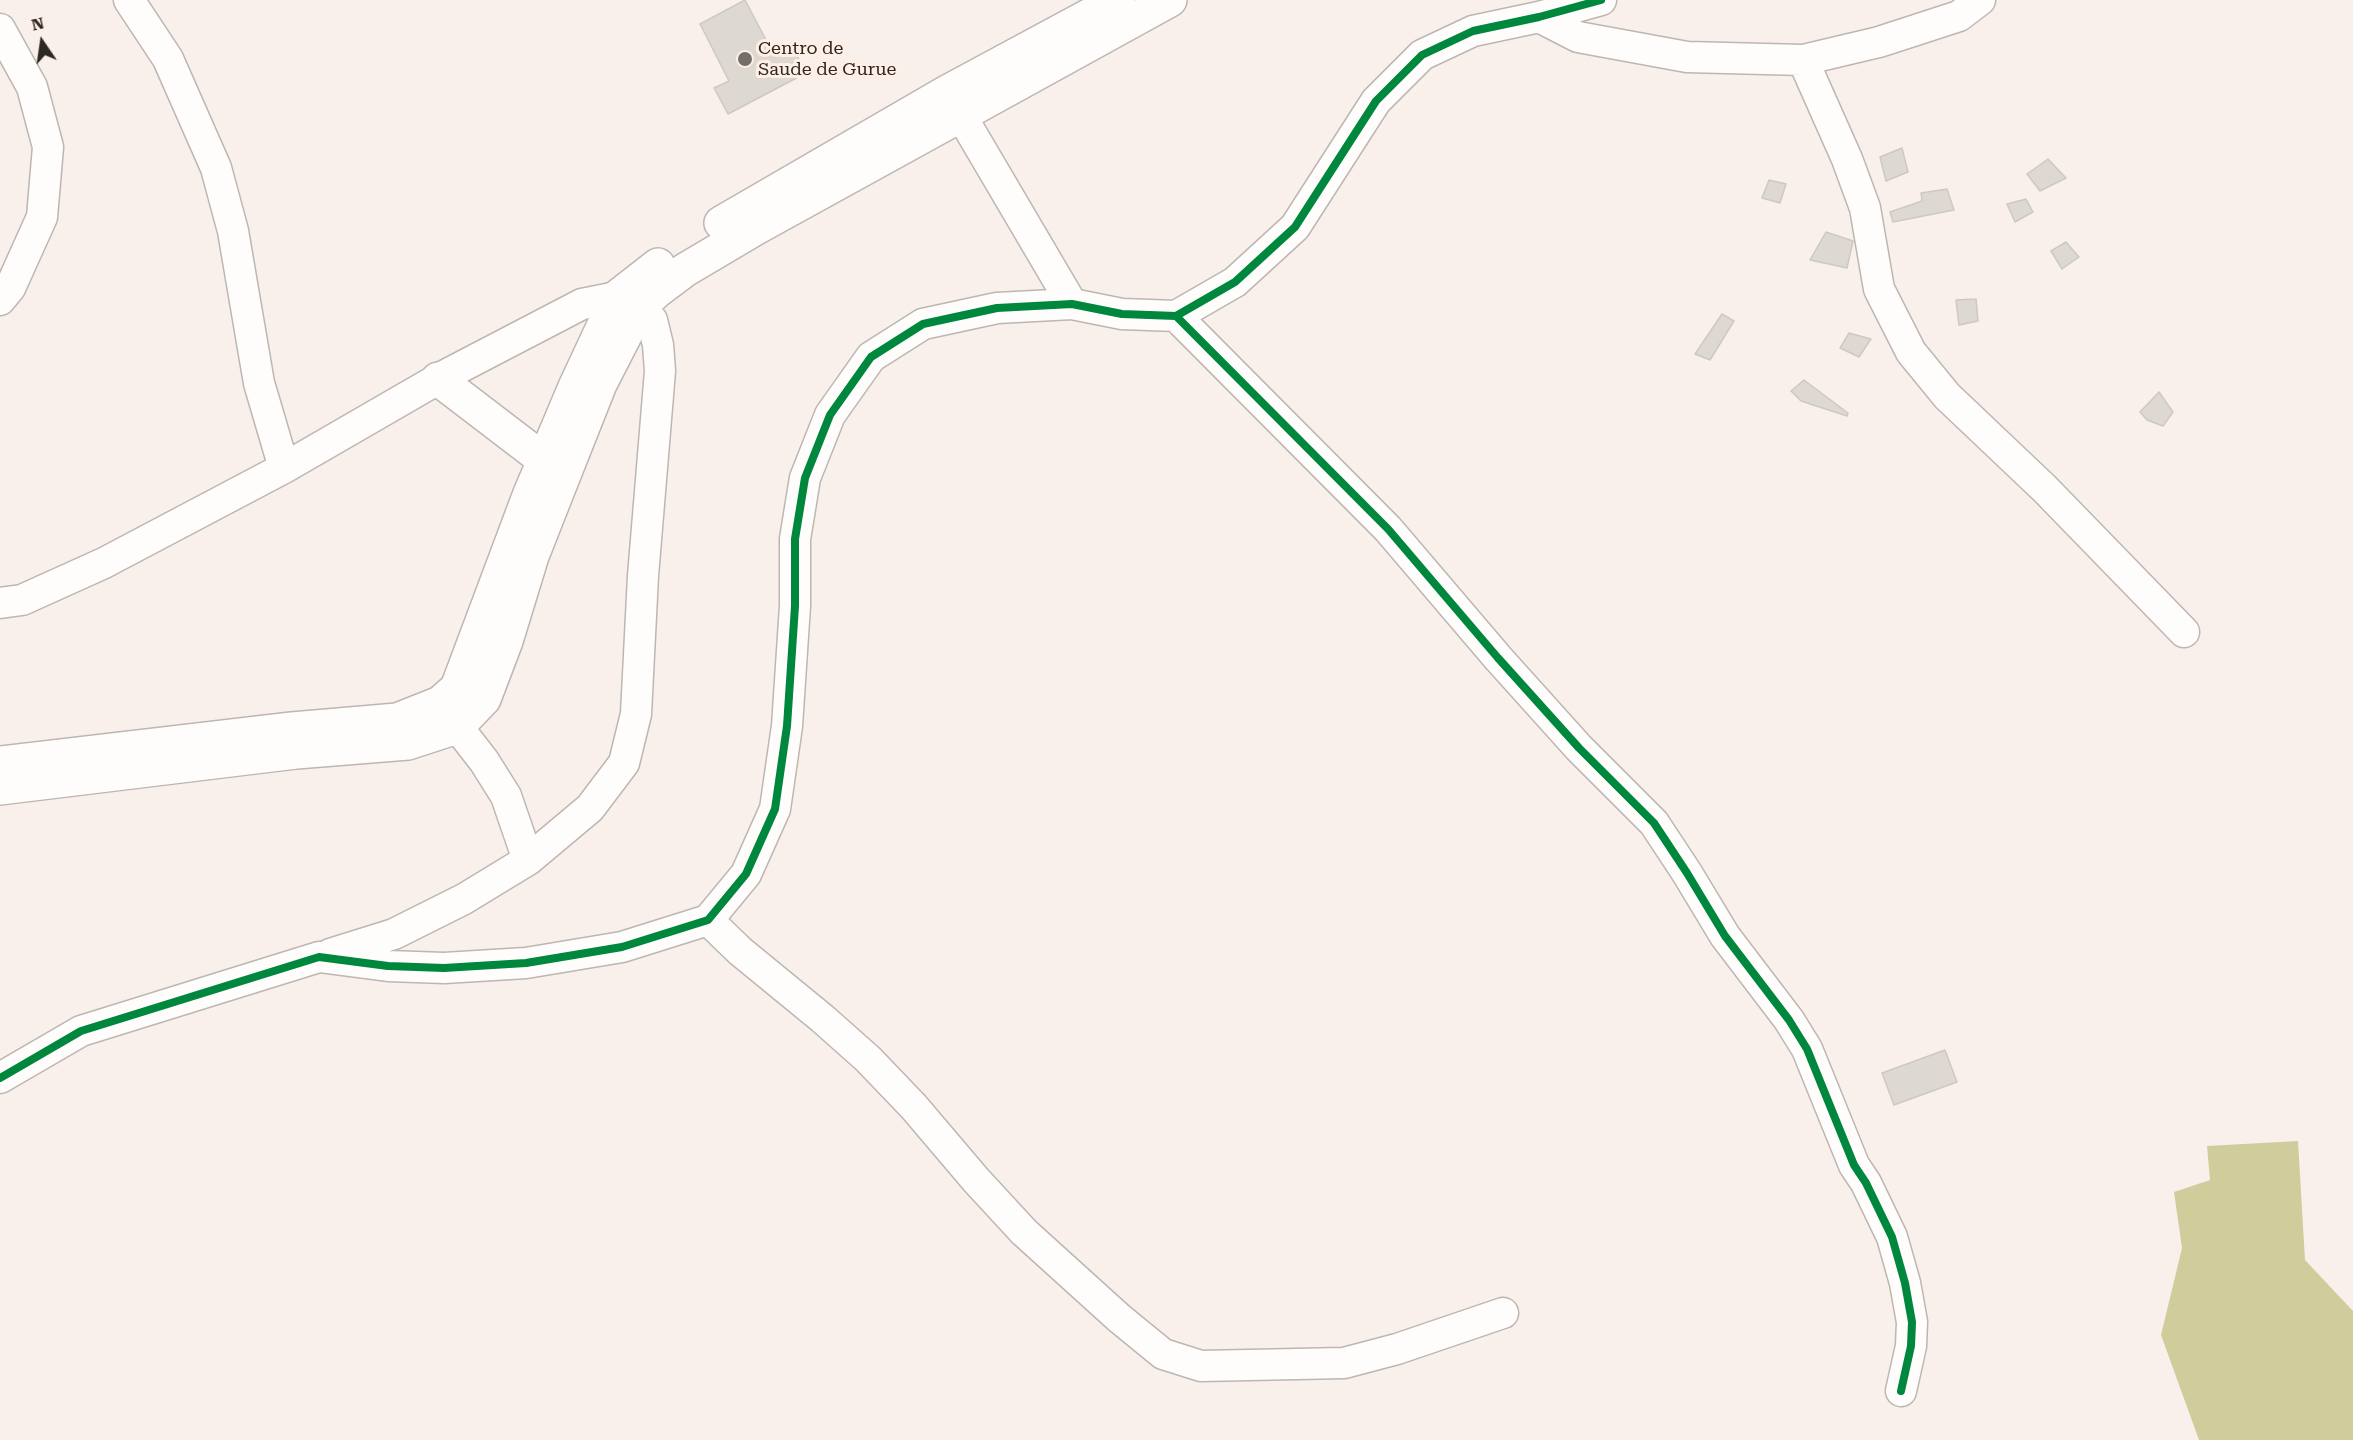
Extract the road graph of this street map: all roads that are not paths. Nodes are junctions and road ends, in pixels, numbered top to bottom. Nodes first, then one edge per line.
1 (129, 0) edge
2 (1118, 0) edge
3 (1170, 0) edge
4 (1601, 0) edge
5 (1980, 0) edge
6 (1539, 17) junction
7 (0, 29) edge
8 (1803, 60) junction
9 (954, 104) junction
10 (0, 300) edge
11 (628, 302) junction
12 (1072, 304) junction
13 (1176, 316) junction
14 (438, 379) junction
15 (544, 460) junction
16 (284, 468) junction
17 (0, 603) edge
18 (2184, 632) dead end
19 (448, 715) junction
20 (0, 763) edge
21 (98, 763) junction
22 (0, 788) edge
23 (528, 860) junction
24 (708, 920) junction
25 (319, 957) junction
26 (0, 1078) edge
27 (1503, 1313) dead end
28 (1901, 1391) dead end

1 - 16 street
2 - 9 main road
3 - 9 main road
4 - 6 street
5 - 8 street
6 - 8 street
6 - 13 street
7 - 10 street
8 - 18 street
9 - 11 main road
9 - 12 street
11 - 14 street
11 - 15 main road
11 - 19 main road
11 - 23 street
12 - 13 street
12 - 24 street
13 - 28 street
14 - 15 main road
14 - 16 street
15 - 19 main road
16 - 17 street
19 - 21 main road
19 - 23 street
20 - 21 main road
21 - 22 main road
23 - 25 street
24 - 25 street
24 - 27 street
25 - 26 street

